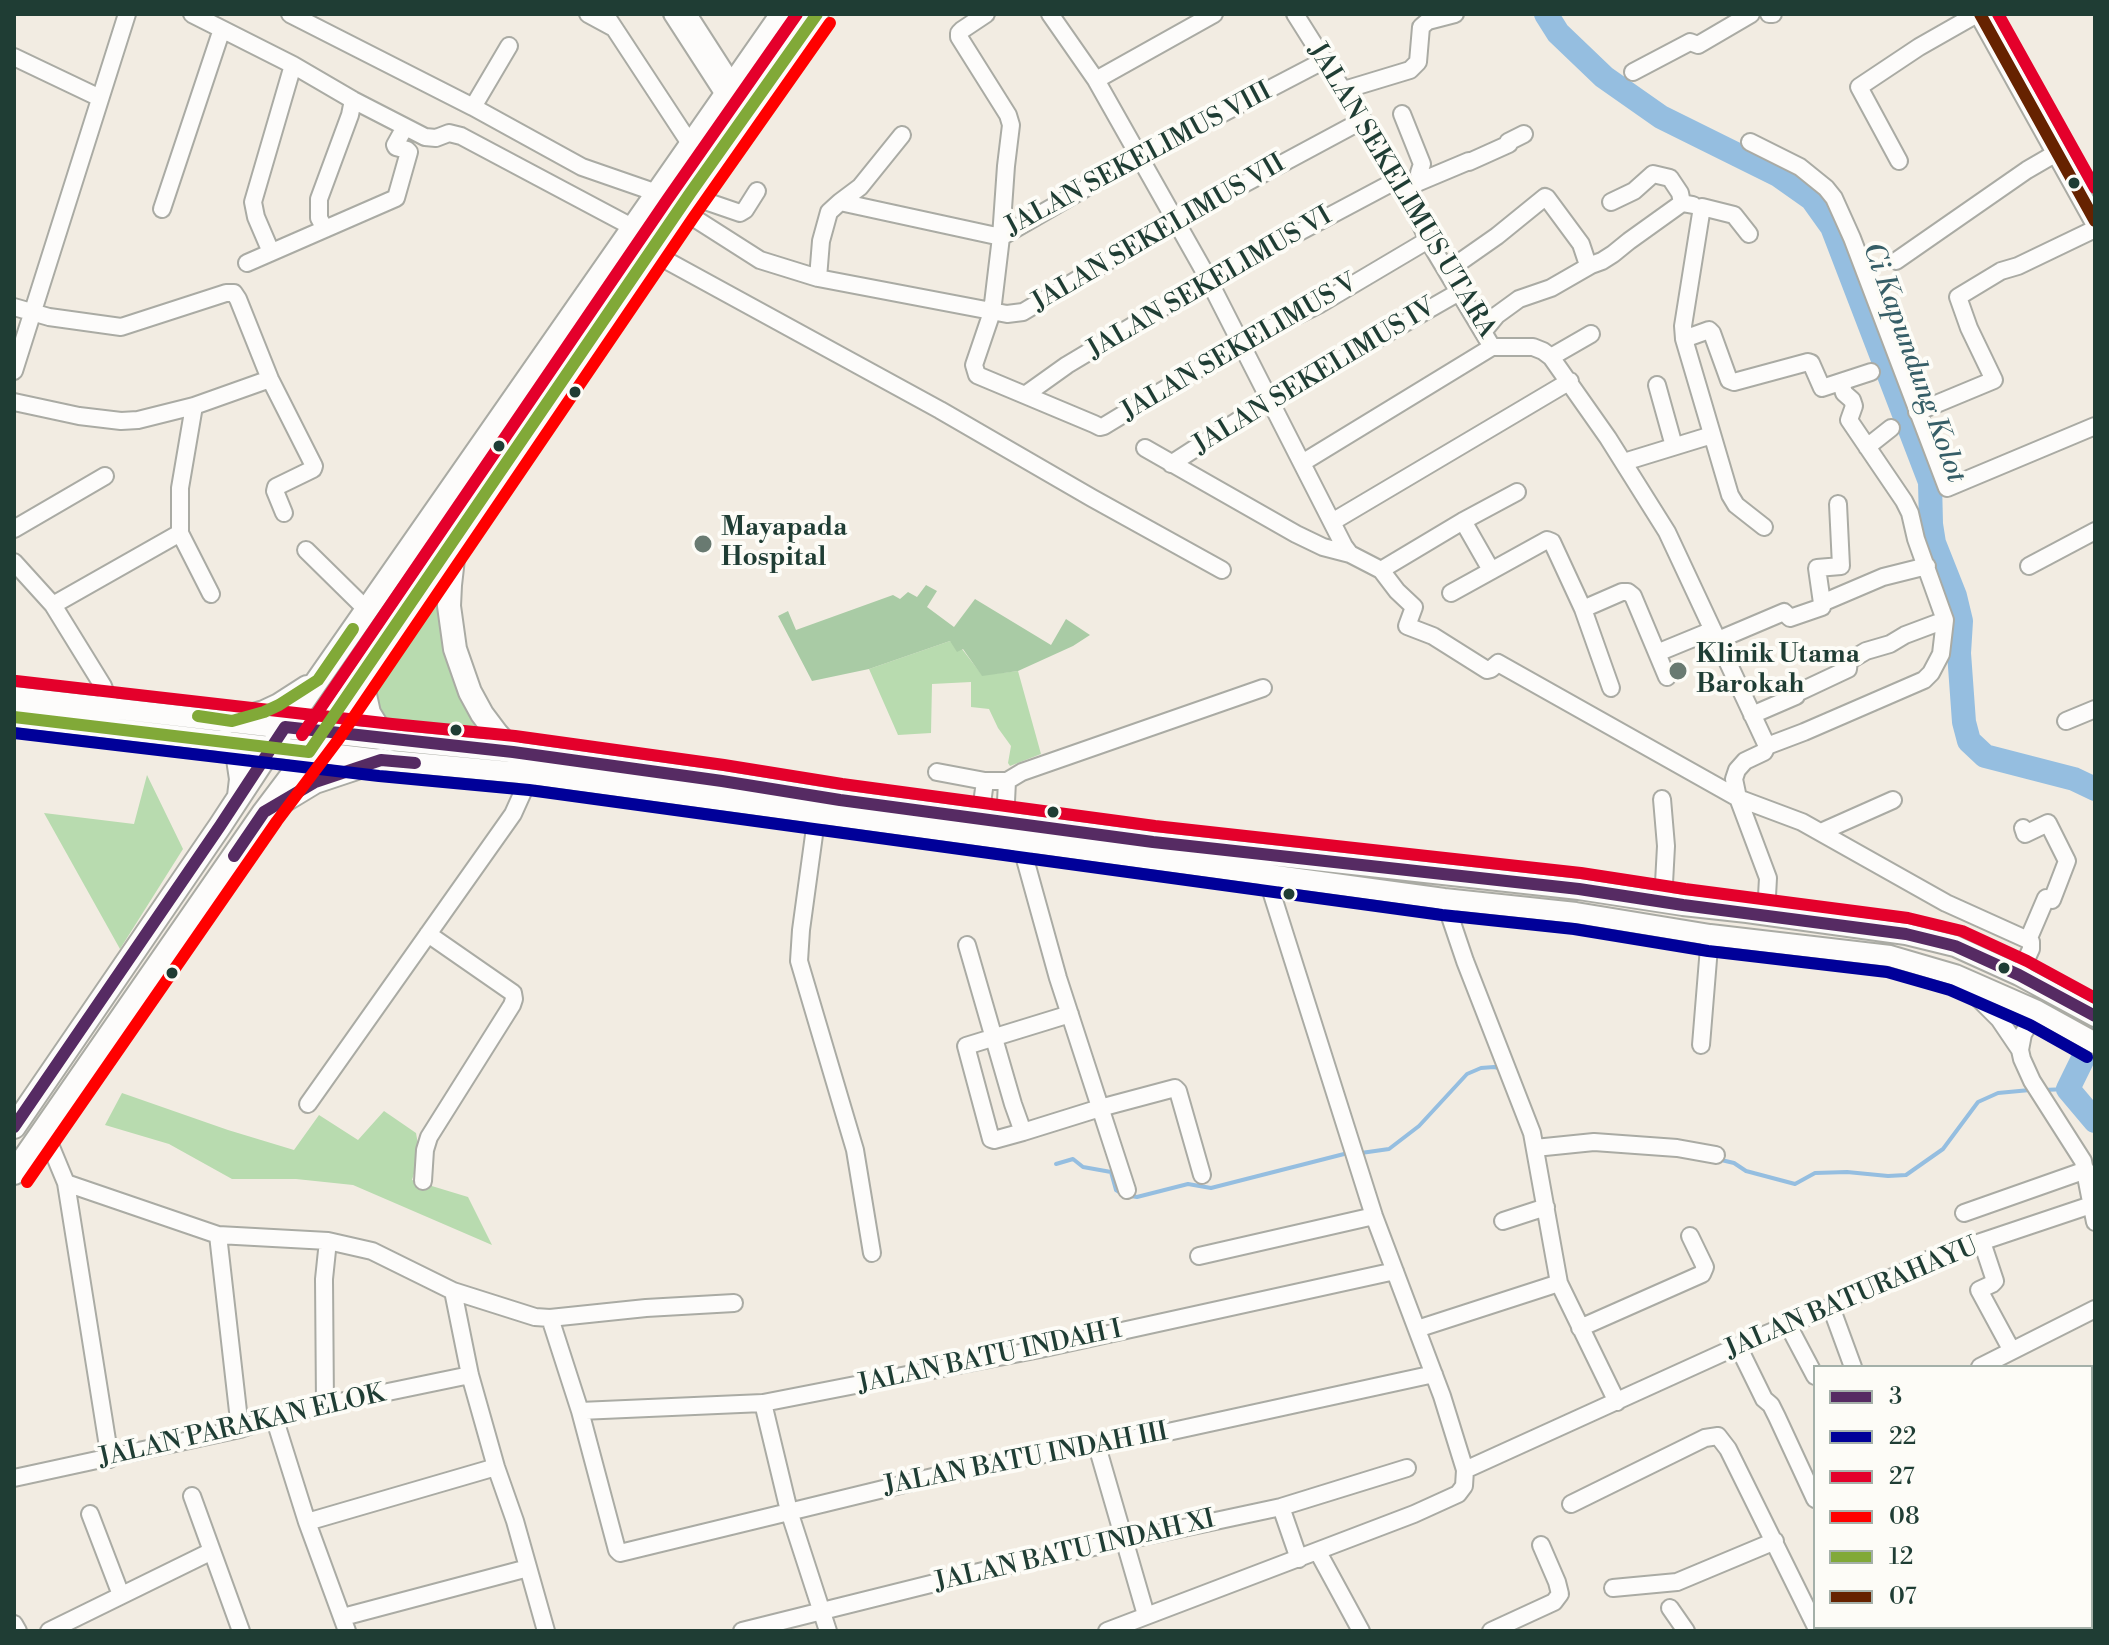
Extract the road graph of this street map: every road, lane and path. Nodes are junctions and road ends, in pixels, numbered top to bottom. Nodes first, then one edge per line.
1 (127, 14) edge
2 (192, 14) edge
3 (290, 14) edge
4 (588, 14) edge
5 (672, 14) edge
6 (688, 14) edge
7 (782, 14) edge
8 (817, 14) edge
9 (986, 14) edge
10 (1214, 14) edge
11 (1295, 14) edge
12 (1455, 14) edge
13 (1751, 14) edge
14 (1979, 14) edge
15 (1054, 15) edge
16 (609, 21) edge
17 (222, 29) junction
18 (509, 46) dead end
19 (14, 57) edge
20 (1325, 60) junction
21 (293, 65) junction
22 (1633, 72) dead end
23 (1096, 80) junction
24 (729, 90) junction
25 (1344, 90) junction
26 (100, 98) junction
27 (353, 100) junction
28 (473, 107) junction
29 (1402, 114) dead end
30 (1363, 120) junction
31 (405, 127) junction
32 (1524, 134) dead end
33 (902, 135) dead end
34 (1750, 142) dead end
35 (691, 145) junction
36 (2058, 152) junction
37 (1139, 157) junction
38 (1899, 161) dead end
39 (1407, 184) junction
40 (757, 191) dead end
41 (657, 193) junction
42 (685, 200) junction
43 (840, 202) junction
44 (1611, 202) dead end
45 (1682, 203) junction
46 (1702, 207) junction
47 (162, 209) dead end
48 (1175, 221) junction
49 (2095, 221) edge
50 (634, 228) junction
51 (325, 229) junction
52 (2095, 229) edge
53 (1749, 234) dead end
54 (1001, 237) junction
55 (1428, 240) junction
56 (271, 252) junction
57 (651, 252) junction
58 (1896, 261) dead end
59 (247, 263) dead end
60 (1591, 265) junction
61 (1447, 271) junction
62 (818, 278) junction
63 (1209, 280) junction
64 (1459, 292) junction
65 (14, 307) edge
66 (992, 312) junction
67 (39, 314) junction
68 (1483, 332) junction
69 (1591, 334) dead end
70 (1684, 339) junction
71 (1241, 343) junction
72 (1492, 347) junction
73 (1551, 357) junction
74 (14, 371) edge
75 (1871, 372) dead end
76 (270, 379) junction
77 (1570, 381) junction
78 (1841, 382) junction
79 (1657, 385) dead end
80 (1025, 395) junction
81 (1270, 400) junction
82 (14, 402) edge
83 (194, 406) junction
84 (1917, 412) junction
85 (2095, 426) edge
86 (1891, 428) dead end
87 (1712, 435) junction
88 (1674, 446) junction
89 (1867, 447) junction
90 (1145, 448) dead end
91 (1624, 462) junction
92 (1302, 463) junction
93 (1171, 464) junction
94 (105, 476) dead end
95 (1517, 492) dead end
96 (1838, 504) dead end
97 (284, 513) dead end
98 (1463, 521) junction
99 (1332, 522) junction
100 (1764, 527) dead end
101 (14, 529) edge
102 (2095, 531) edge
103 (180, 533) junction
104 (456, 536) junction
105 (306, 550) dead end
106 (1350, 554) junction
107 (14, 562) edge
108 (1927, 566) junction
109 (2029, 566) dead end
110 (1376, 568) junction
111 (1222, 570) dead end
112 (1491, 570) junction
113 (1451, 593) dead end
114 (211, 594) dead end
115 (53, 605) junction
116 (1583, 609) junction
117 (1823, 609) junction
118 (367, 610) junction
119 (1945, 620) junction
120 (1715, 635) junction
121 (1657, 653) junction
122 (361, 677) junction
123 (1667, 677) dead end
124 (318, 680) junction
125 (1263, 688) dead end
126 (1611, 688) dead end
127 (14, 697) edge
128 (111, 707) junction
129 (2095, 709) edge
130 (1752, 715) junction
131 (14, 717) edge
132 (2066, 721) dead end
133 (285, 727) junction
134 (228, 731) junction
135 (325, 731) junction
136 (1767, 746) junction
137 (272, 747) junction
138 (386, 750) junction
139 (309, 752) junction
140 (513, 752) junction
141 (937, 772) dead end
142 (531, 774) junction
143 (985, 781) junction
144 (1007, 781) junction
145 (239, 798) junction
146 (1738, 798) junction
147 (1662, 799) dead end
148 (1893, 800) dead end
149 (831, 810) junction
150 (264, 812) junction
151 (980, 819) junction
152 (1005, 822) junction
153 (2023, 828) dead end
154 (1821, 832) junction
155 (1020, 841) junction
156 (1266, 875) junction
157 (1579, 889) junction
158 (1444, 899) junction
159 (1663, 902) junction
160 (1576, 913) junction
161 (1766, 914) junction
162 (428, 934) junction
163 (1710, 935) junction
164 (2028, 940) junction
165 (967, 945) dead end
166 (1955, 975) junction
167 (2019, 975) junction
168 (2040, 1013) junction
169 (1070, 1014) junction
170 (2095, 1016) edge
171 (994, 1037) junction
172 (2095, 1043) edge
173 (1701, 1045) dead end
174 (2020, 1050) junction
175 (308, 1104) dead end
176 (1100, 1108) junction
177 (14, 1127) edge
178 (1023, 1132) junction
179 (46, 1137) junction
180 (1535, 1148) junction
181 (1716, 1155) dead end
182 (2086, 1170) junction
183 (14, 1173) edge
184 (1202, 1175) dead end
185 (423, 1181) dead end
186 (66, 1183) junction
187 (1127, 1190) dead end
188 (2091, 1205) junction
189 (1546, 1207) junction
190 (1964, 1213) dead end
191 (1374, 1216) junction
192 (1503, 1221) dead end
193 (2095, 1222) edge
194 (218, 1235) junction
195 (1690, 1236) dead end
196 (328, 1241) junction
197 (1982, 1242) junction
198 (872, 1253) dead end
199 (1199, 1256) dead end
200 (1395, 1271) junction
201 (1559, 1283) junction
202 (453, 1291) junction
203 (734, 1303) dead end
204 (1831, 1307) junction
205 (2095, 1309) edge
206 (550, 1318) junction
207 (1788, 1325) junction
208 (1580, 1328) junction
209 (1417, 1329) junction
210 (1738, 1346) junction
211 (2012, 1351) junction
212 (1852, 1365) edge
213 (1984, 1365) edge
214 (1813, 1372) edge
215 (1434, 1374) junction
216 (470, 1375) junction
217 (1617, 1402) junction
218 (763, 1403) junction
219 (325, 1405) junction
220 (580, 1411) junction
221 (274, 1417) junction
222 (240, 1429) junction
223 (1097, 1446) junction
224 (110, 1459) junction
225 (496, 1467) junction
226 (1407, 1468) dead end
227 (1465, 1470) junction
228 (14, 1478) edge
229 (1813, 1495) edge
230 (192, 1496) dead end
231 (1571, 1504) dead end
232 (1281, 1507) junction
233 (789, 1511) junction
234 (90, 1514) dead end
235 (307, 1522) junction
236 (1123, 1541) junction
237 (1775, 1541) junction
238 (1541, 1545) dead end
239 (212, 1551) junction
240 (1318, 1552) junction
241 (1299, 1559) junction
242 (528, 1568) junction
243 (1613, 1588) dead end
244 (121, 1595) junction
245 (1670, 1608) dead end
246 (822, 1611) junction
247 (1146, 1615) junction
248 (1813, 1622) edge
249 (14, 1624) edge
250 (345, 1624) edge
251 (18, 1631) edge
252 (49, 1631) edge
253 (241, 1631) edge
254 (546, 1631) edge
255 (742, 1631) edge
256 (828, 1631) edge
257 (1107, 1631) edge
258 (1361, 1631) edge
259 (1491, 1631) edge
260 (1686, 1631) edge

1 - 26 street
2 - 17 street
3 - 28 street
4 - 16 street
5 - 24 street
6 - 24 street
7 - 24 highway
8 - 42 highway
9 - 54 street
10 - 23 street
11 - 20 street, JALAN SEKELIMUS UTARA
12 - 25 street
13 - 22 street
14 - 36 main road
14 - 38 street
15 - 23 street
16 - 35 street
17 - 21 street
17 - 47 street
18 - 28 street
19 - 26 street
20 - 25 street, JALAN SEKELIMUS UTARA
20 - 37 street, JALAN SEKELIMUS VIII
21 - 27 street
21 - 56 street
23 - 37 street
24 - 35 highway
25 - 30 street, JALAN SEKELIMUS UTARA
26 - 67 street
27 - 31 street
27 - 51 street
28 - 41 street
29 - 39 street
30 - 39 street, JALAN SEKELIMUS UTARA
30 - 48 street, JALAN SEKELIMUS VII
31 - 50 street
31 - 51 street
32 - 39 street, JALAN SEKELIMUS VI
33 - 43 street
34 - 84 street
35 - 41 highway
36 - 49 main road
36 - 58 street
37 - 48 street
37 - 54 street, JALAN SEKELIMUS VIII
39 - 55 street, JALAN SEKELIMUS UTARA
39 - 63 street, JALAN SEKELIMUS VI
40 - 42 street
41 - 50 highway
42 - 57 highway
42 - 62 street, JALAN SEKELIMUS VII
43 - 54 street, JALAN SEKELIMUS VIII
43 - 62 street
44 - 45 street
45 - 46 street
45 - 60 street
46 - 53 street
46 - 70 street
48 - 63 street
48 - 66 street, JALAN SEKELIMUS VII
50 - 118 highway
51 - 56 street
52 - 84 street
54 - 66 street
55 - 61 street, JALAN SEKELIMUS UTARA
55 - 71 street, JALAN SEKELIMUS V
56 - 59 street
57 - 104 highway
57 - 111 street
60 - 61 street
60 - 68 street
61 - 64 street, JALAN SEKELIMUS UTARA
62 - 66 street, JALAN SEKELIMUS VII
63 - 71 street
63 - 80 street, JALAN SEKELIMUS VI
64 - 68 street, JALAN SEKELIMUS UTARA
64 - 81 street, JALAN SEKELIMUS IV
65 - 67 street
66 - 80 street, JALAN SEKELIMUS V
67 - 74 street
67 - 76 street
68 - 72 street, JALAN SEKELIMUS UTARA
69 - 73 street
70 - 78 street
70 - 87 street
71 - 80 street, JALAN SEKELIMUS V
71 - 81 street
72 - 73 street, JALAN SEKELIMUS UTARA
72 - 92 street
73 - 77 street
75 - 78 street
76 - 83 street
76 - 97 street
77 - 91 street
77 - 99 street
78 - 89 street
79 - 88 street
81 - 92 street
81 - 93 street, JALAN SEKELIMUS IV
82 - 83 street
83 - 103 street
84 - 85 street
86 - 89 street
87 - 88 street
87 - 100 street
88 - 91 street
89 - 108 street
90 - 93 street
91 - 120 street
92 - 99 street
93 - 106 street
94 - 101 street
95 - 98 street
96 - 117 street
98 - 110 street
98 - 112 street
99 - 106 street
102 - 109 street
103 - 114 street
103 - 115 street
104 - 122 highway
104 - 140 highway
105 - 118 street
106 - 110 street
107 - 115 street
108 - 117 street
108 - 119 street
110 - 146 street
112 - 113 street
112 - 116 street
115 - 128 street
116 - 121 street
116 - 126 street
117 - 120 street
118 - 124 highway
119 - 130 street
119 - 136 street
120 - 121 street
120 - 130 street
121 - 123 street
122 - 135 highway
122 - 138 highway
124 - 133 highway
124 - 134 highway
125 - 144 street
127 - 128 main road
128 - 134 main road
129 - 132 street
130 - 136 street
131 - 134 main road
133 - 134 main road
133 - 135 main road
133 - 137 highway
134 - 137 main road
134 - 145 highway
135 - 138 main road
135 - 139 highway
136 - 146 street
137 - 139 main road
137 - 145 highway
138 - 139 main road
138 - 140 main road
138 - 142 main road
138 - 150 highway
139 - 150 highway
140 - 149 main road
141 - 143 street
142 - 149 main road
142 - 162 street
143 - 144 street
143 - 151 street
144 - 152 street
145 - 177 highway
146 - 154 street
146 - 161 street
147 - 159 street
148 - 154 street
149 - 151 main road
149 - 155 main road
149 - 198 street
150 - 179 highway
151 - 152 main road
152 - 157 main road
153 - 164 street
154 - 164 street
155 - 156 main road
155 - 169 street
156 - 158 main road
156 - 191 street
157 - 159 main road
157 - 160 main road
158 - 160 main road
158 - 180 street
159 - 161 main road
160 - 163 main road
161 - 167 main road
162 - 175 street
162 - 185 street
163 - 166 main road
163 - 173 street
164 - 167 street
165 - 171 street
166 - 168 main road
166 - 174 street
167 - 170 main road
168 - 172 main road
168 - 174 street
169 - 171 street
169 - 176 street
171 - 178 street
171 - 178 street
174 - 182 street
176 - 178 street
176 - 184 street
176 - 187 street
179 - 183 highway
179 - 186 street
180 - 181 street
180 - 189 street
182 - 188 street
182 - 190 street
186 - 194 street
186 - 224 street
188 - 193 street
188 - 197 street, JALAN BATURAHAYU
189 - 192 street
189 - 201 street
191 - 199 street
191 - 200 street
194 - 196 street
194 - 222 street
195 - 208 street
196 - 202 street
196 - 219 street
197 - 204 street, JALAN BATURAHAYU
197 - 211 street
200 - 209 street
200 - 218 street, JALAN BATU INDAH I
201 - 208 street
201 - 209 street
202 - 206 street
202 - 216 street
203 - 206 street
204 - 207 street, JALAN BATURAHAYU
204 - 212 street
205 - 211 street
206 - 220 street
207 - 210 street, JALAN BATURAHAYU
207 - 214 street
208 - 217 street
209 - 215 street
210 - 217 street, JALAN BATURAHAYU
210 - 229 street
211 - 213 street
215 - 223 street, JALAN BATU INDAH III
215 - 227 street
216 - 219 street, JALAN PARAKAN ELOK
216 - 225 street
217 - 227 street, JALAN BATURAHAYU
218 - 220 street, JALAN BATU INDAH I
218 - 233 street
219 - 221 street, JALAN PARAKAN ELOK
220 - 233 street, JALAN BATU INDAH III
221 - 222 street, JALAN PARAKAN ELOK
221 - 235 street
222 - 224 street, JALAN PARAKAN ELOK
223 - 233 street, JALAN BATU INDAH III
223 - 236 street
224 - 228 street, JALAN PARAKAN ELOK
225 - 235 street
225 - 242 street
226 - 232 street, JALAN BATU INDAH XI
227 - 240 street
230 - 239 street
231 - 237 street
232 - 236 street, JALAN BATU INDAH XI
232 - 241 street
233 - 246 street
234 - 244 street
235 - 250 street
236 - 246 street, JALAN BATU INDAH XI
236 - 247 street
237 - 243 street
237 - 248 street
238 - 259 street
239 - 244 street
239 - 253 street
240 - 241 street
240 - 258 street
241 - 247 street
242 - 250 street
242 - 254 street
244 - 252 street
245 - 260 street
246 - 255 street, JALAN BATU INDAH XI
246 - 256 street
247 - 257 street
249 - 251 street

